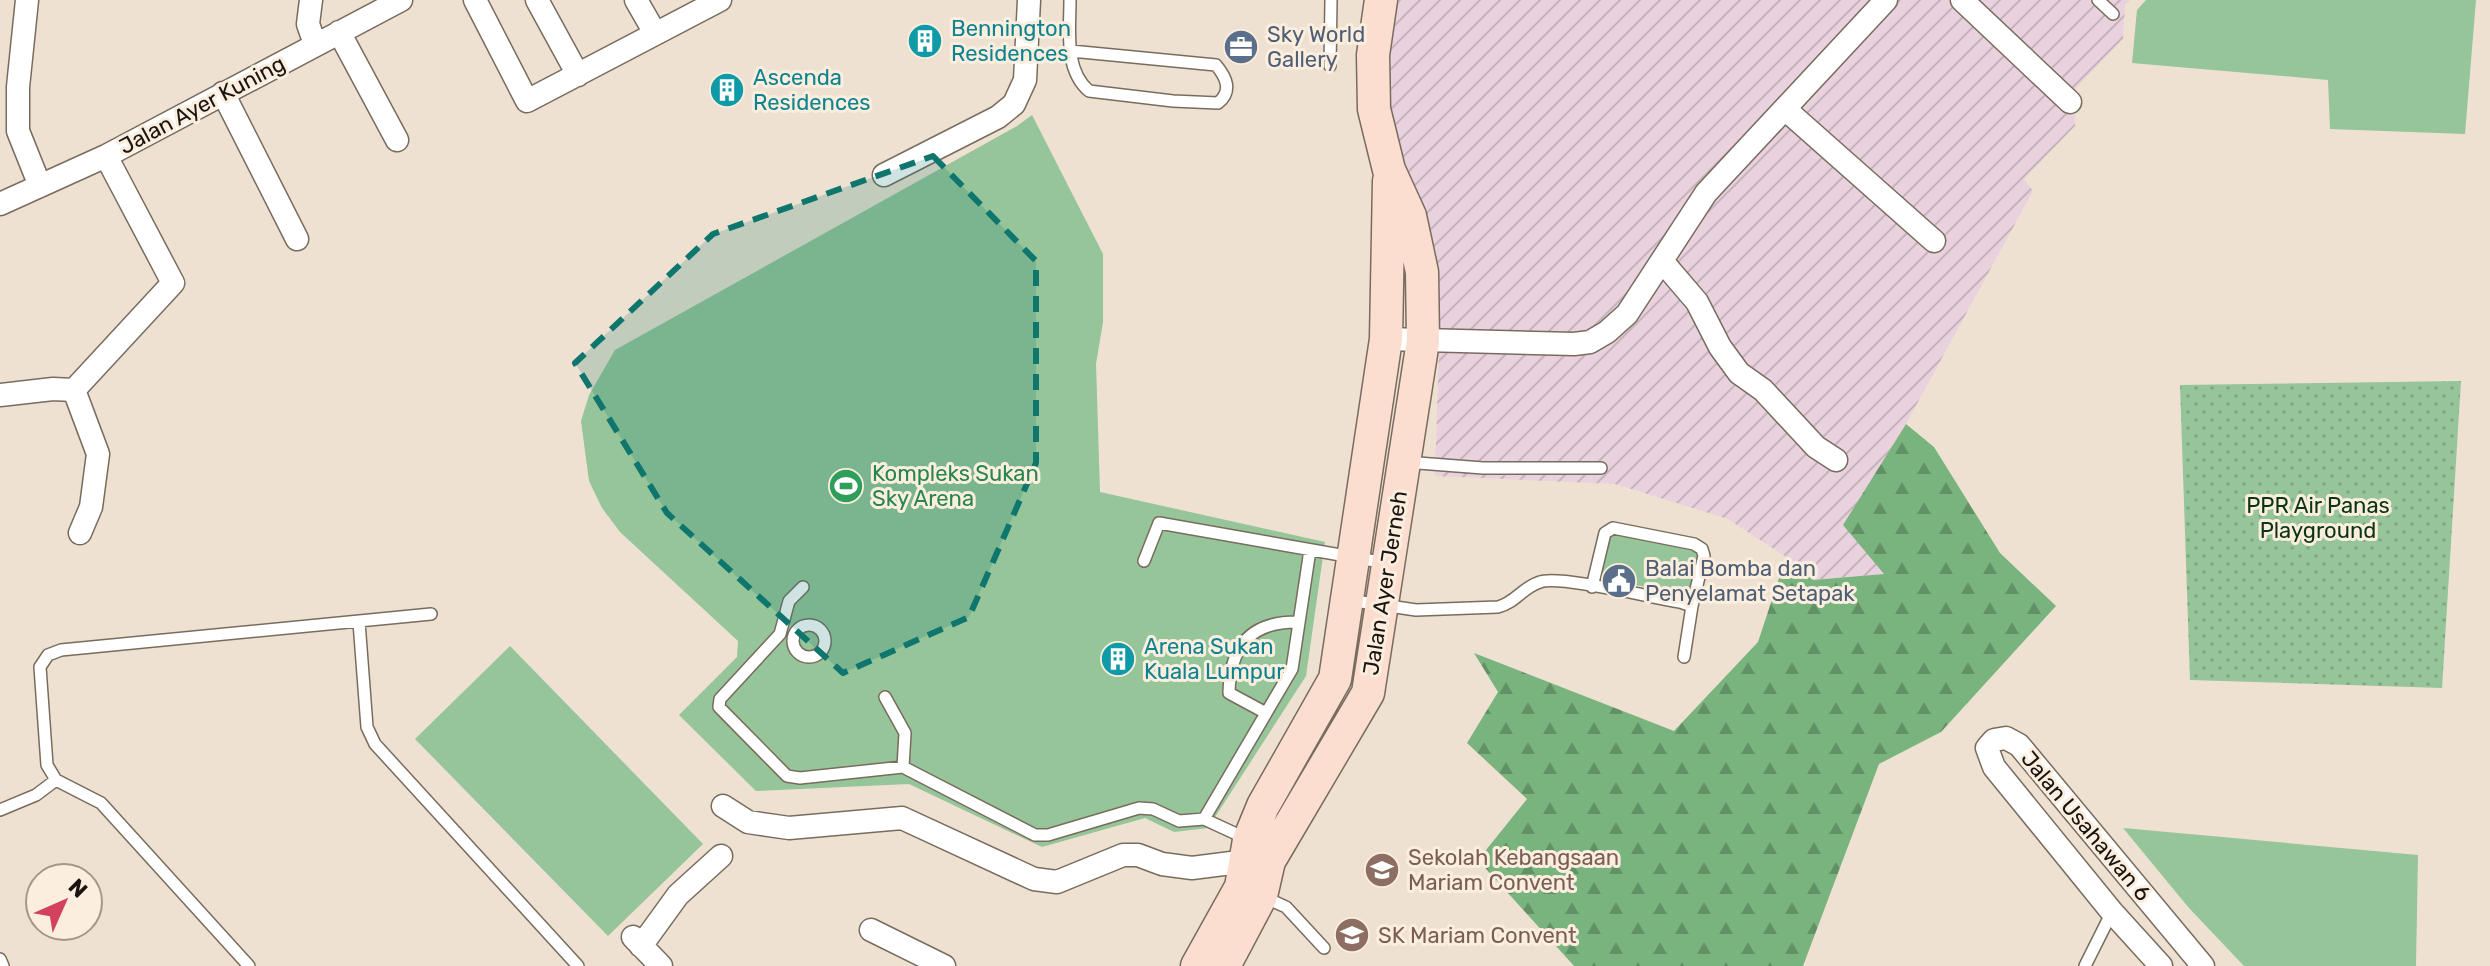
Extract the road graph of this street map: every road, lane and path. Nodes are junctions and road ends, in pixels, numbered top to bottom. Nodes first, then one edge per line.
1 (27, 0) edge
2 (401, 0) edge
3 (475, 0) edge
4 (537, 0) edge
5 (636, 0) edge
6 (720, 0) edge
7 (1029, 0) edge
8 (1070, 0) edge
9 (1331, 0) edge
10 (1381, 0) edge
11 (1886, 0) edge
12 (1962, 0) edge
13 (2098, 0) edge
14 (307, 1) edge
15 (2113, 14) dead end
16 (339, 32) junction
17 (655, 33) junction
18 (315, 44) junction
19 (1071, 51) junction
20 (1330, 66) dead end
21 (578, 75) junction
22 (9, 86) edge
23 (223, 93) junction
24 (2070, 102) dead end
25 (1785, 109) junction
26 (397, 140) dead end
27 (106, 156) junction
28 (1389, 170) junction
29 (884, 175) dead end
30 (40, 186) junction
31 (0, 204) edge
32 (297, 239) dead end
33 (1934, 241) dead end
34 (1662, 261) junction
35 (1386, 339) junction
36 (1423, 341) junction
37 (74, 390) junction
38 (0, 395) edge
39 (1836, 460) dead end
40 (1404, 462) junction
41 (1601, 468) dead end
42 (80, 533) dead end
43 (1310, 550) junction
44 (1354, 558) junction
45 (1144, 561) dead end
46 (1388, 563) junction
47 (803, 587) dead end
48 (1592, 587) junction
49 (1347, 600) junction
50 (1382, 605) junction
51 (1692, 606) junction
52 (431, 614) dead end
53 (359, 622) junction
54 (1299, 622) junction
55 (780, 634) junction
56 (794, 635) dead end
57 (1684, 657) dead end
58 (885, 697) dead end
59 (1266, 713) junction
60 (903, 767) junction
61 (56, 780) junction
62 (723, 806) dead end
63 (0, 810) edge
64 (1204, 819) junction
65 (721, 856) dead end
66 (1250, 871) junction
67 (2112, 912) junction
68 (871, 930) dead end
69 (1324, 948) dead end
70 (645, 954) edge
71 (0, 959) edge
72 (3, 966) edge
73 (249, 966) edge
74 (578, 966) edge
75 (944, 966) edge
76 (1197, 966) edge
77 (1224, 966) edge
78 (2085, 966) edge
79 (2161, 966) edge
80 (2203, 966) edge

1 - 22 street
2 - 16 street, Jalan Ayer Kuning
3 - 21 street
4 - 21 street
5 - 17 street
6 - 17 street
7 - 29 street
8 - 19 lane
9 - 20 lane
10 - 28 main road, Jalan Ayer Jerneh
11 - 25 street
12 - 24 street
13 - 15 lane
14 - 18 street
16 - 18 street, Jalan Ayer Kuning
16 - 26 street
17 - 21 street
18 - 23 street, Jalan Ayer Kuning
19 - 19 lane
22 - 30 street
23 - 27 street, Jalan Ayer Kuning
23 - 32 street
25 - 33 street
25 - 34 street
27 - 30 street, Jalan Ayer Kuning
27 - 37 street
28 - 35 main road, Jalan Ayer Jerneh
28 - 36 main road, Jalan Ayer Jerneh
30 - 31 street, Jalan Ayer Kuning
34 - 36 street
34 - 39 street
35 - 36 street
35 - 44 main road, Jalan Ayer Jerneh
36 - 40 main road, Jalan Ayer Jerneh
37 - 38 street
37 - 42 street
40 - 41 lane
40 - 46 main road, Jalan Ayer Jerneh
43 - 44 lane
43 - 45 lane
43 - 54 lane
44 - 46 lane
44 - 49 main road, Jalan Ayer Jerneh
46 - 50 main road, Jalan Ayer Jerneh
47 - 55 lane
48 - 50 lane
48 - 51 lane
48 - 51 lane
49 - 50 lane
49 - 66 main road, Jalan Ayer Jerneh
50 - 66 main road, Jalan Ayer Jerneh
51 - 57 lane
52 - 53 lane
53 - 61 lane
53 - 74 lane
54 - 59 lane
54 - 59 lane
55 - 56 lane
55 - 60 lane
58 - 60 lane
59 - 64 lane
60 - 64 lane
61 - 63 lane
61 - 73 lane
62 - 66 street
64 - 66 lane
65 - 70 street
66 - 69 lane
66 - 76 main road, Jalan Ayer Jerneh
66 - 77 main road, Jalan Ayer Jerneh
67 - 78 lane
67 - 79 street, Jalan Usahawan 6
67 - 80 street, Jalan Usahawan 6
68 - 75 street
71 - 72 lane

